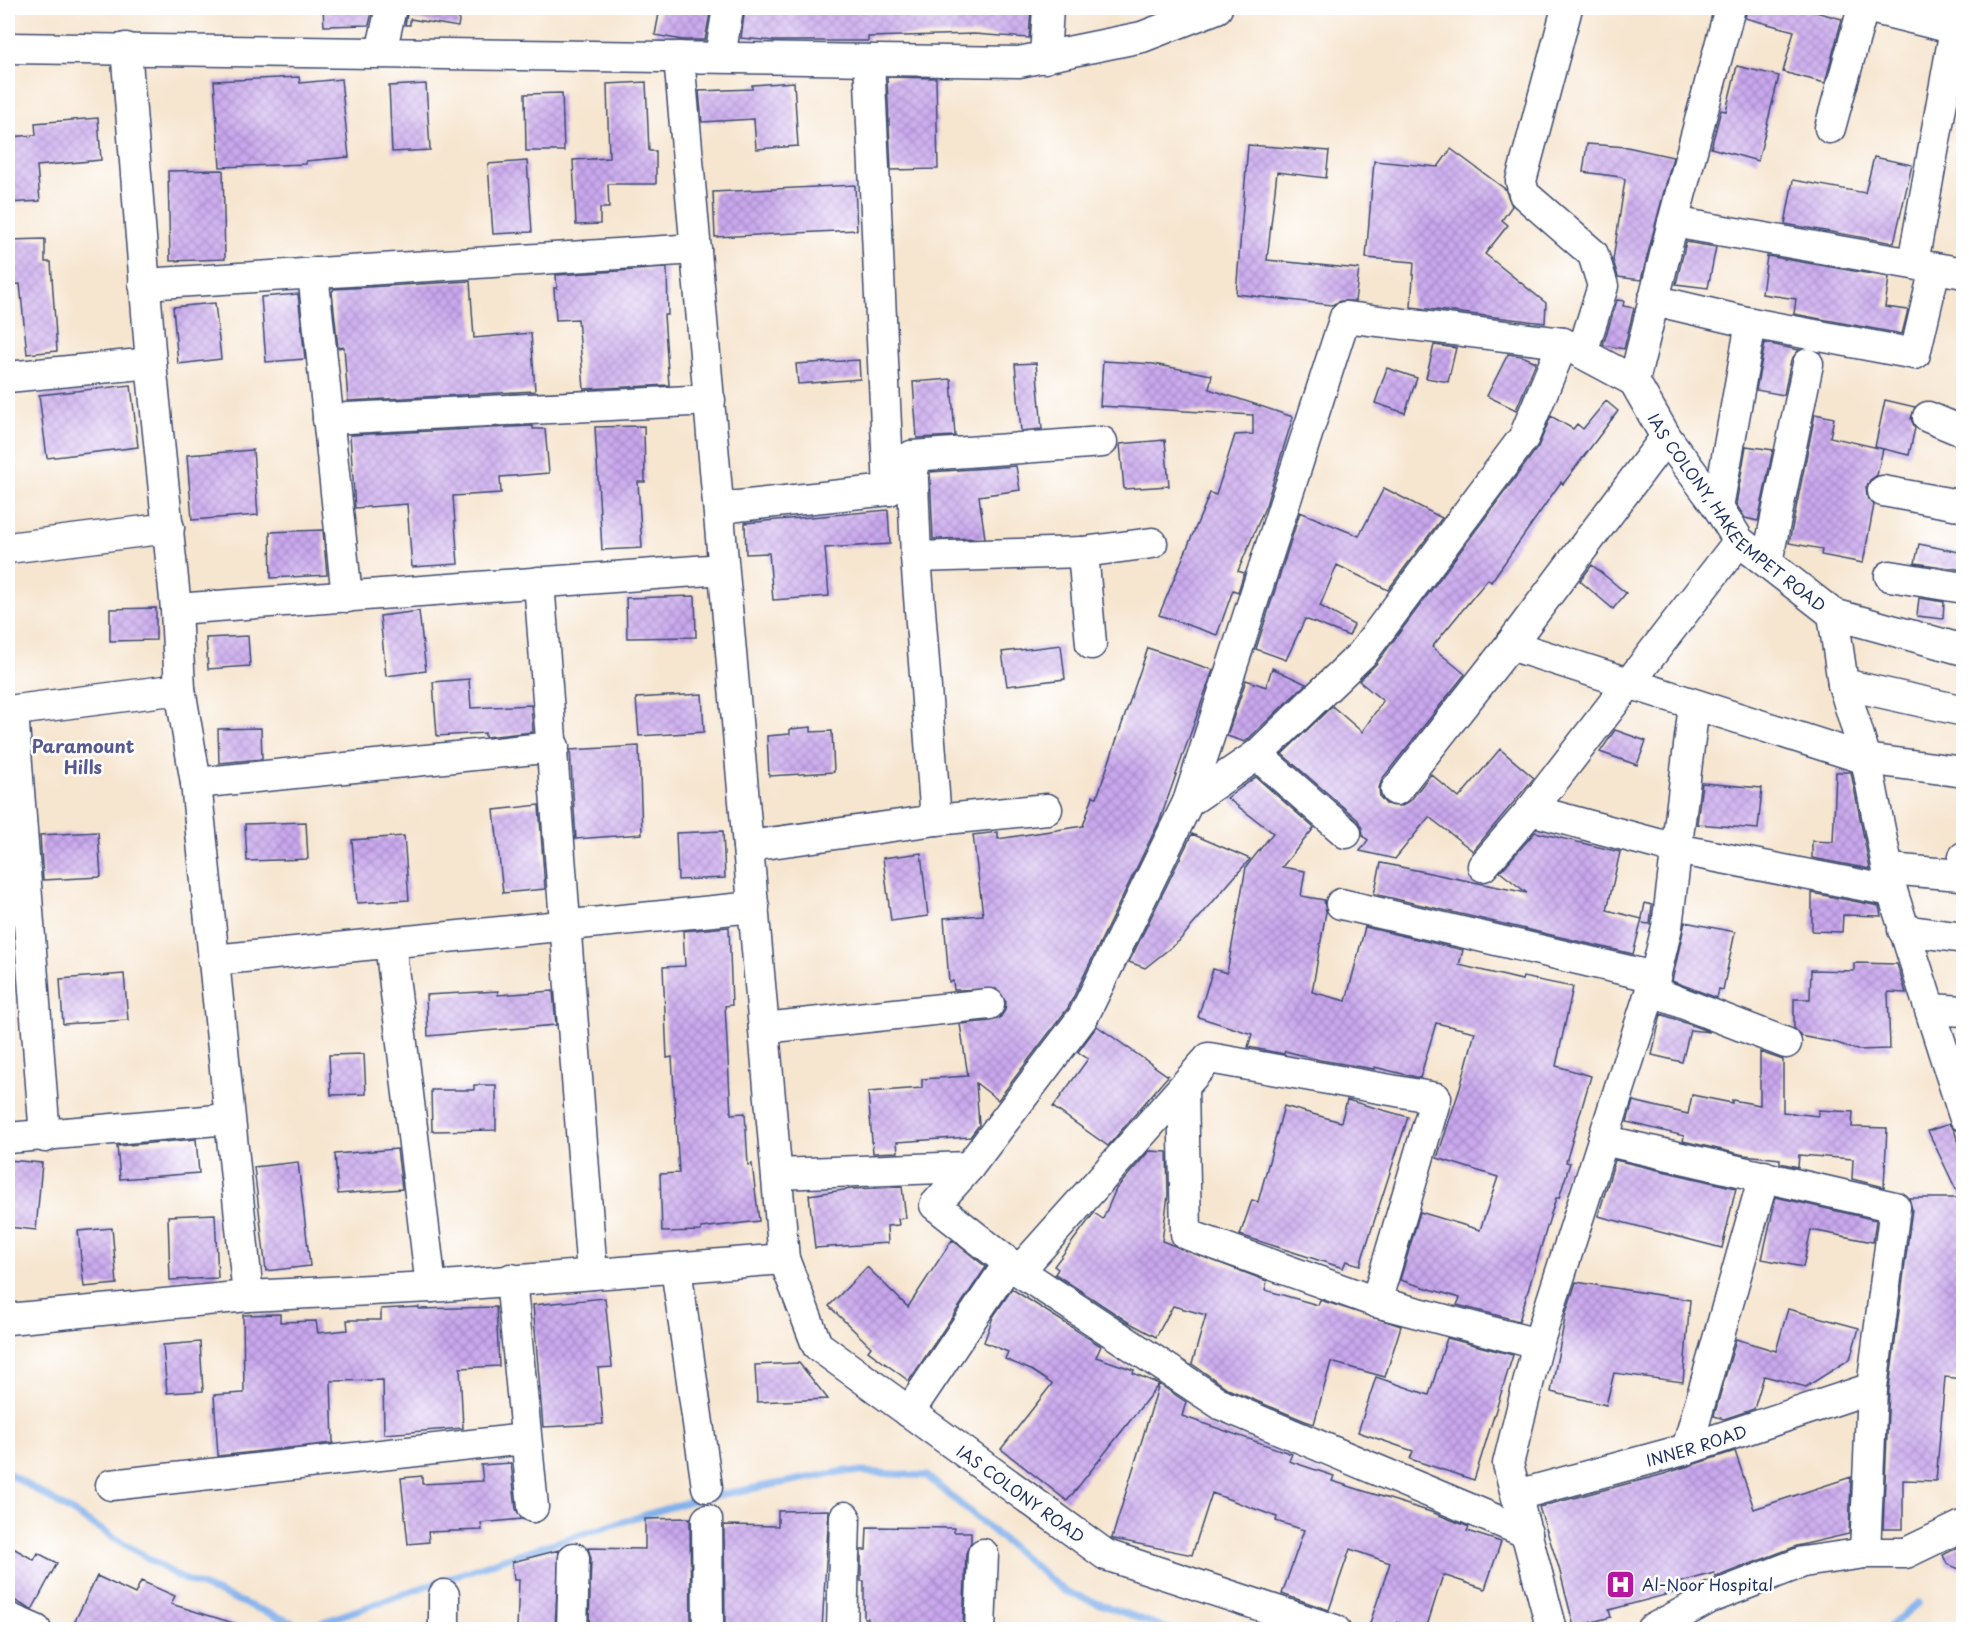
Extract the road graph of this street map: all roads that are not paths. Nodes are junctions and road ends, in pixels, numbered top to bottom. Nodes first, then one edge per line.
1 (391, 8) edge
2 (728, 8) edge
3 (1048, 8) edge
4 (1217, 8) edge
5 (1568, 8) edge
6 (1730, 8) edge
7 (1863, 8) edge
8 (1870, 8) edge
9 (1178, 15) edge
10 (1960, 23) edge
11 (8, 48) edge
12 (126, 48) junction
13 (381, 52) junction
14 (679, 57) junction
15 (720, 57) junction
16 (1045, 58) junction
17 (869, 60) junction
18 (1830, 128) dead end
19 (1673, 222) junction
20 (696, 249) junction
21 (1937, 268) edge
22 (313, 273) junction
23 (144, 284) junction
24 (1653, 300) junction
25 (1751, 323) junction
26 (1572, 348) junction
27 (151, 363) junction
28 (1808, 364) dead end
29 (8, 377) edge
30 (1634, 381) junction
31 (710, 400) junction
32 (1928, 417) dead end
33 (328, 419) junction
34 (1964, 432) edge
35 (1666, 437) junction
36 (1102, 442) dead end
37 (912, 456) junction
38 (890, 490) junction
39 (1883, 491) dead end
40 (1964, 506) edge
41 (1718, 507) junction
42 (719, 508) junction
43 (169, 528) junction
44 (1739, 541) junction
45 (1152, 543) dead end
46 (8, 548) edge
47 (1083, 552) junction
48 (916, 556) junction
49 (1767, 562) junction
50 (723, 569) junction
51 (1890, 576) dead end
52 (539, 582) junction
53 (1964, 588) edge
54 (347, 597) junction
55 (176, 609) junction
56 (1833, 614) junction
57 (1091, 644) dead end
58 (1510, 645) junction
59 (1964, 650) edge
60 (1628, 683) junction
61 (1843, 684) junction
62 (180, 689) junction
63 (1694, 705) junction
64 (10, 711) edge
65 (1964, 711) edge
66 (554, 747) junction
67 (1257, 755) junction
68 (1866, 759) junction
69 (1964, 772) edge
70 (196, 783) junction
71 (1396, 790) dead end
72 (1188, 802) junction
73 (1047, 809) dead end
74 (1531, 810) junction
75 (936, 820) junction
76 (1346, 833) dead end
77 (748, 846) junction
78 (1676, 849) junction
79 (1964, 857) edge
80 (1483, 866) dead end
81 (1890, 880) junction
82 (1341, 904) dead end
83 (754, 907) junction
84 (566, 926) junction
85 (1903, 930) junction
86 (1964, 938) edge
87 (390, 943) junction
88 (213, 960) junction
89 (1653, 984) junction
90 (989, 1004) dead end
91 (1930, 1009) junction
92 (1964, 1011) edge
93 (764, 1028) junction
94 (1786, 1043) dead end
95 (1183, 1089) junction
96 (1964, 1116) edge
97 (229, 1119) junction
98 (45, 1137) junction
99 (8, 1138) edge
100 (1603, 1140) junction
101 (969, 1167) junction
102 (777, 1174) junction
103 (1764, 1176) junction
104 (784, 1259) junction
105 (1014, 1267) junction
106 (676, 1268) junction
107 (592, 1274) junction
108 (511, 1279) junction
109 (431, 1287) junction
110 (248, 1296) junction
111 (1376, 1302) junction
112 (8, 1319) edge
113 (1538, 1344) junction
114 (1872, 1388) junction
115 (909, 1412) junction
116 (525, 1439) junction
117 (1687, 1449) junction
118 (111, 1485) dead end
119 (707, 1487) dead end
120 (1516, 1495) junction
121 (533, 1506) dead end
122 (845, 1517) dead end
123 (707, 1520) dead end
124 (1964, 1525) edge
125 (1527, 1533) junction
126 (1865, 1553) junction
127 (983, 1554) dead end
128 (574, 1558) dead end
129 (444, 1595) dead end
130 (8, 1618) edge
131 (36, 1629) edge
132 (444, 1629) edge
133 (572, 1629) edge
134 (708, 1629) edge
135 (842, 1629) edge
136 (980, 1629) edge
137 (1335, 1629) edge
138 (1552, 1629) edge
139 (1651, 1629) edge

1 - 13 street
2 - 15 street
3 - 16 street
4 - 9 street
5 - 26 street
6 - 19 street
7 - 18 street
8 - 10 street
9 - 16 street
10 - 21 street
11 - 12 street
12 - 13 street
12 - 23 street
13 - 14 street
14 - 15 street
14 - 20 street, IAS COLONY ROAD
15 - 17 street
16 - 17 street
17 - 38 street
19 - 21 street
19 - 24 street
20 - 22 street
20 - 31 street, IAS COLONY ROAD
21 - 25 street
22 - 23 street
22 - 33 street
23 - 27 street
24 - 25 street
24 - 30 street
25 - 41 street
26 - 30 street
26 - 67 street
26 - 72 street
27 - 29 street
27 - 43 street
28 - 49 street
30 - 35 street, IAS COLONY, HAKEEMPET ROAD
31 - 33 street
31 - 42 street, IAS COLONY ROAD
32 - 34 street
33 - 54 street
35 - 41 street, IAS COLONY, HAKEEMPET ROAD
35 - 58 street
36 - 37 street
37 - 38 street
37 - 48 street
38 - 42 street
39 - 40 street
41 - 44 street, IAS COLONY, HAKEEMPET ROAD
42 - 50 street, IAS COLONY ROAD
43 - 46 street
43 - 55 street
44 - 49 street, IAS COLONY, HAKEEMPET ROAD
44 - 60 street
45 - 47 street
47 - 48 street
47 - 57 street
48 - 75 street
49 - 56 street, IAS COLONY, HAKEEMPET ROAD
50 - 52 street
50 - 77 street, IAS COLONY ROAD
51 - 53 street
52 - 54 street
52 - 66 street
54 - 55 street
55 - 62 street
56 - 59 street
56 - 61 street, IAS COLONY, HAKEEMPET ROAD
58 - 60 street
58 - 71 street
60 - 63 street
60 - 74 street
61 - 65 street
61 - 68 street, IAS COLONY, HAKEEMPET ROAD
62 - 64 street
62 - 70 street
63 - 68 street
63 - 78 street
64 - 98 street
66 - 70 street
66 - 84 street
67 - 72 street
67 - 76 street
68 - 69 street
68 - 81 street, IAS COLONY, HAKEEMPET ROAD
70 - 88 street
72 - 101 street
73 - 75 street
74 - 78 street
74 - 80 street
75 - 77 street
77 - 83 street, IAS COLONY ROAD
78 - 81 street
78 - 89 street
79 - 81 street
81 - 85 street, IAS COLONY, HAKEEMPET ROAD
82 - 89 street
83 - 84 street
83 - 93 street, IAS COLONY ROAD
84 - 87 street
84 - 107 street
85 - 86 street
85 - 91 street, IAS COLONY, HAKEEMPET ROAD
87 - 88 street
87 - 109 street
88 - 97 street
89 - 94 street
89 - 100 street
90 - 93 street
91 - 92 street
91 - 96 street, IAS COLONY, HAKEEMPET ROAD
93 - 102 street, IAS COLONY ROAD
95 - 105 street
95 - 111 street
95 - 111 street
97 - 98 street
97 - 110 street
98 - 99 street
100 - 103 street
100 - 113 street
101 - 102 street
101 - 105 street
102 - 104 street, IAS COLONY ROAD
103 - 114 street
103 - 117 street
104 - 106 street
104 - 115 street, IAS COLONY ROAD
105 - 115 street
105 - 125 street
106 - 107 street
106 - 119 street
107 - 108 street
108 - 109 street
108 - 116 street
109 - 110 street
110 - 112 street
111 - 113 street
113 - 120 street
114 - 117 street, INNER ROAD
114 - 126 street
115 - 137 street, IAS COLONY ROAD
116 - 118 street
116 - 121 street
117 - 120 street, INNER ROAD
120 - 125 street
122 - 135 street
123 - 134 street
124 - 126 street
125 - 138 street
126 - 139 street
127 - 136 street
128 - 133 street
129 - 132 street
130 - 131 street

